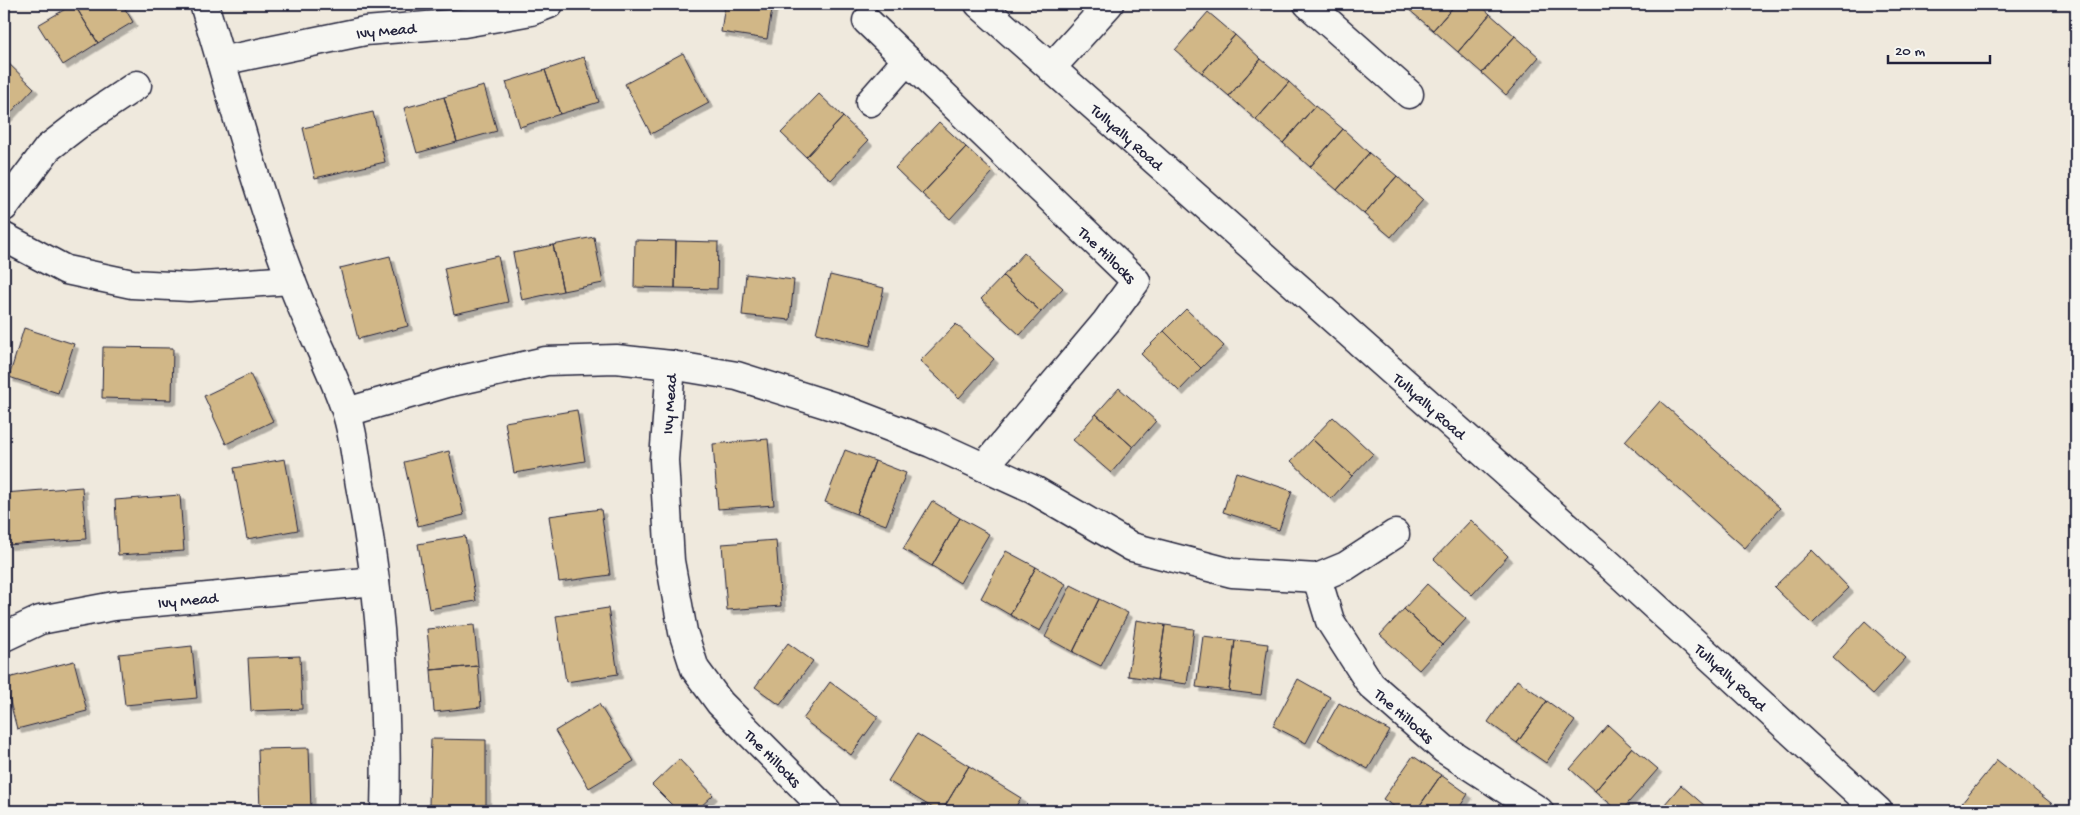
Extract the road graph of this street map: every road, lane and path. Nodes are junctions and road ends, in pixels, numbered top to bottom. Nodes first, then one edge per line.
1 (204, 4) edge
2 (550, 4) edge
3 (979, 4) edge
4 (1109, 4) edge
5 (1308, 4) edge
6 (867, 21) dead end
7 (907, 60) junction
8 (221, 62) junction
9 (1051, 68) junction
10 (137, 85) dead end
11 (1409, 94) dead end
12 (870, 102) dead end
13 (4, 207) edge
14 (4, 238) edge
15 (291, 280) junction
16 (671, 365) junction
17 (347, 412) junction
18 (984, 467) junction
19 (1395, 534) dead end
20 (1317, 578) junction
21 (375, 581) junction
22 (4, 637) edge
23 (720, 703) joint
24 (385, 811) edge
25 (827, 811) edge
26 (1539, 811) edge
27 (1878, 811) edge

1 - 8 street
2 - 8 street, Ivy Mead
3 - 9 street, Tullyally Road
4 - 9 street
5 - 11 street
6 - 7 street, The Hillocks
7 - 12 street
7 - 18 street, The Hillocks
8 - 15 street
9 - 27 street, Tullyally Road
10 - 13 street
14 - 15 street
15 - 17 street
16 - 17 street, Ivy Mead
16 - 18 street
16 - 23 street, Ivy Mead
17 - 21 street
18 - 20 street
19 - 20 street
20 - 26 street, The Hillocks
21 - 22 street, Ivy Mead
21 - 24 street
23 - 25 street, The Hillocks

